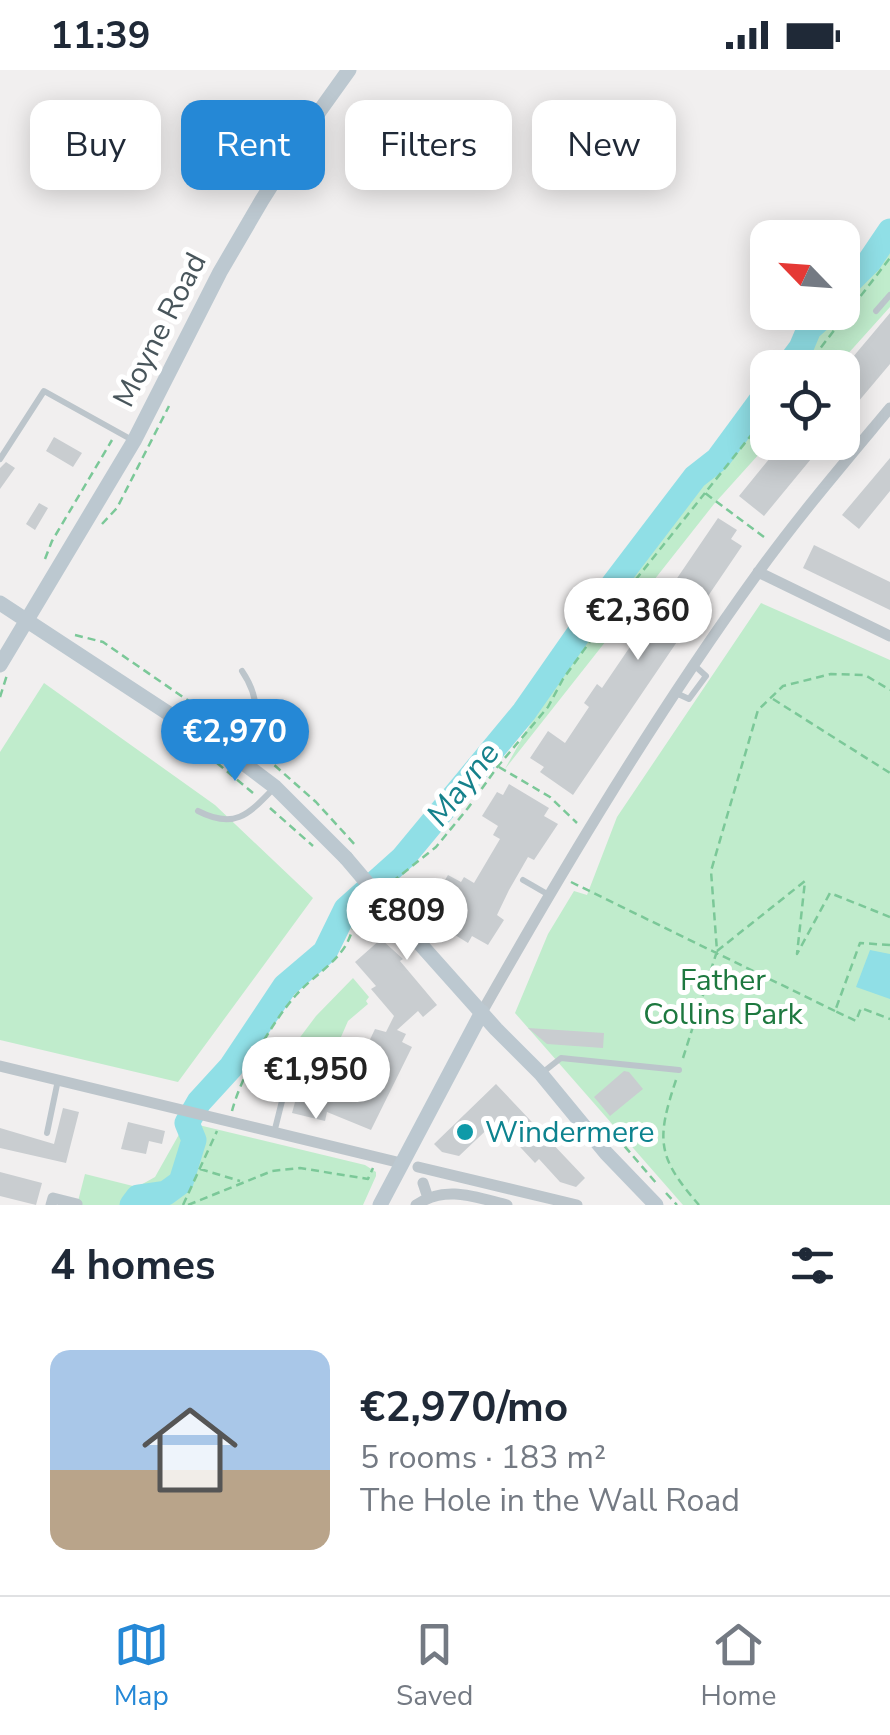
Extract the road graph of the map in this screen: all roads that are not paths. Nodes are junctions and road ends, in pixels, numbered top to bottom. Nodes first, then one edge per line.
1 (349, 70) edge
2 (890, 295) edge
3 (876, 311) dead end
4 (890, 408) edge
5 (134, 441) junction
6 (0, 459) edge
7 (758, 572) junction
8 (0, 604) edge
9 (26, 620) junction
10 (890, 636) edge
11 (0, 665) edge
12 (242, 671) dead end
13 (238, 758) junction
14 (275, 788) junction
15 (198, 812) dead end
16 (523, 880) dead end
17 (549, 895) junction
18 (482, 1012) junction
19 (0, 1066) edge
20 (679, 1070) road end
21 (542, 1074) junction
22 (58, 1079) junction
23 (282, 1101) dead end
24 (47, 1133) dead end
25 (274, 1133) junction
26 (409, 1165) junction
27 (423, 1183) dead end
28 (428, 1198) junction
29 (77, 1204) edge
30 (50, 1205) edge
31 (380, 1205) edge
32 (416, 1205) edge
33 (507, 1205) edge
34 (577, 1205) edge
35 (656, 1205) edge

1 - 5 street, Moyne Road
2 - 3 lane
4 - 7 street
5 - 6 lane
5 - 9 street, Moyne Road
7 - 10 street
7 - 17 street
8 - 9 street
9 - 11 street, Moyne Road
9 - 13 street
12 - 13 lane
13 - 14 street
14 - 15 lane
14 - 18 street, bridge
16 - 17 lane
17 - 18 street
18 - 21 street
18 - 26 street
19 - 22 street
20 - 21 lane
21 - 35 street
22 - 24 lane
22 - 25 street
23 - 25 lane
25 - 26 street
26 - 31 street
26 - 34 street
27 - 28 street
28 - 32 street
28 - 33 street
29 - 30 street

